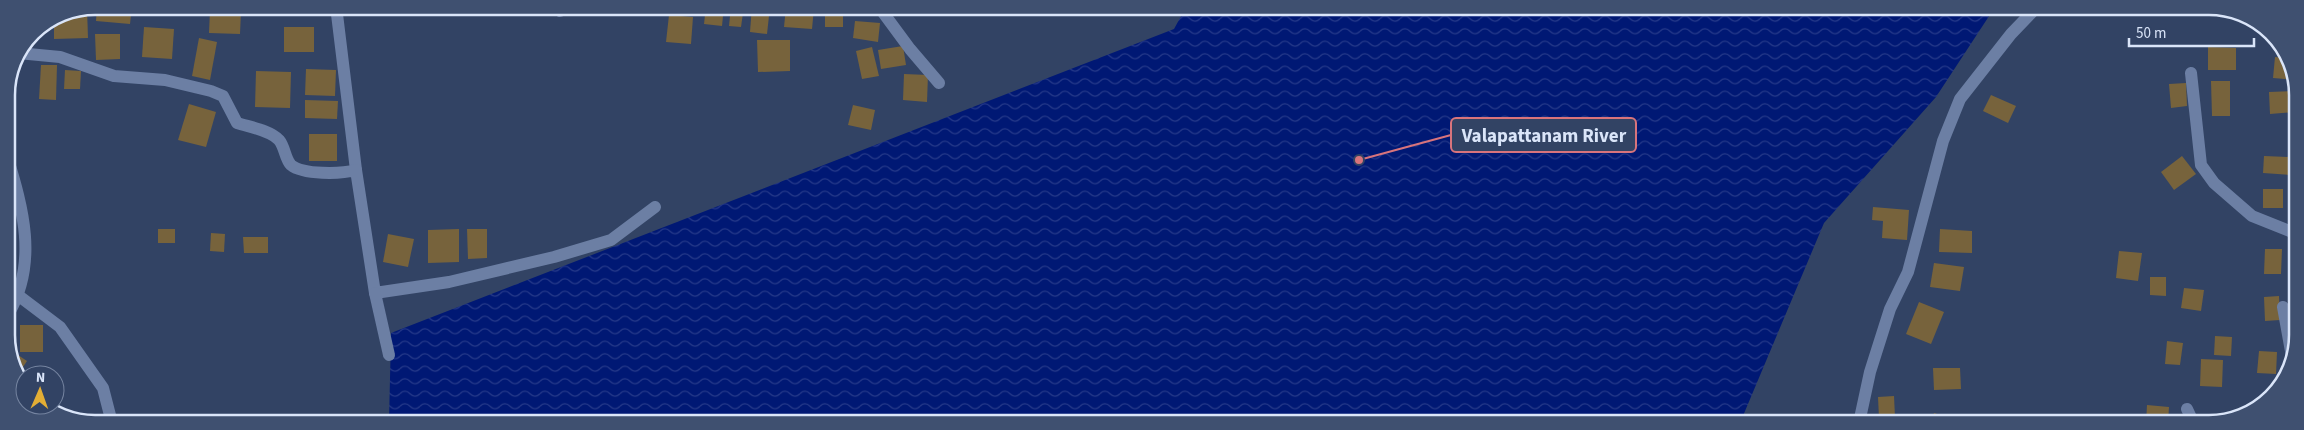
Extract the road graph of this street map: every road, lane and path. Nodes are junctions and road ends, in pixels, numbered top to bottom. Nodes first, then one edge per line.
1 (337, 15) edge
2 (885, 15) edge
3 (2029, 15) edge
4 (26, 54) edge
5 (2191, 73) dead end
6 (939, 84) dead end
7 (356, 170) junction
8 (15, 184) edge
9 (655, 207) dead end
10 (2289, 231) edge
11 (15, 291) edge
12 (375, 293) junction
13 (15, 295) edge
14 (2283, 307) dead end
15 (2289, 338) edge
16 (389, 355) dead end
17 (2187, 409) dead end
18 (110, 415) edge
19 (1861, 415) edge
20 (2190, 415) edge

1 - 7 street
2 - 6 street
3 - 19 street
4 - 7 street
5 - 10 street
7 - 12 street
8 - 11 street
9 - 12 street
12 - 16 street
13 - 18 street
14 - 15 street
17 - 20 street

